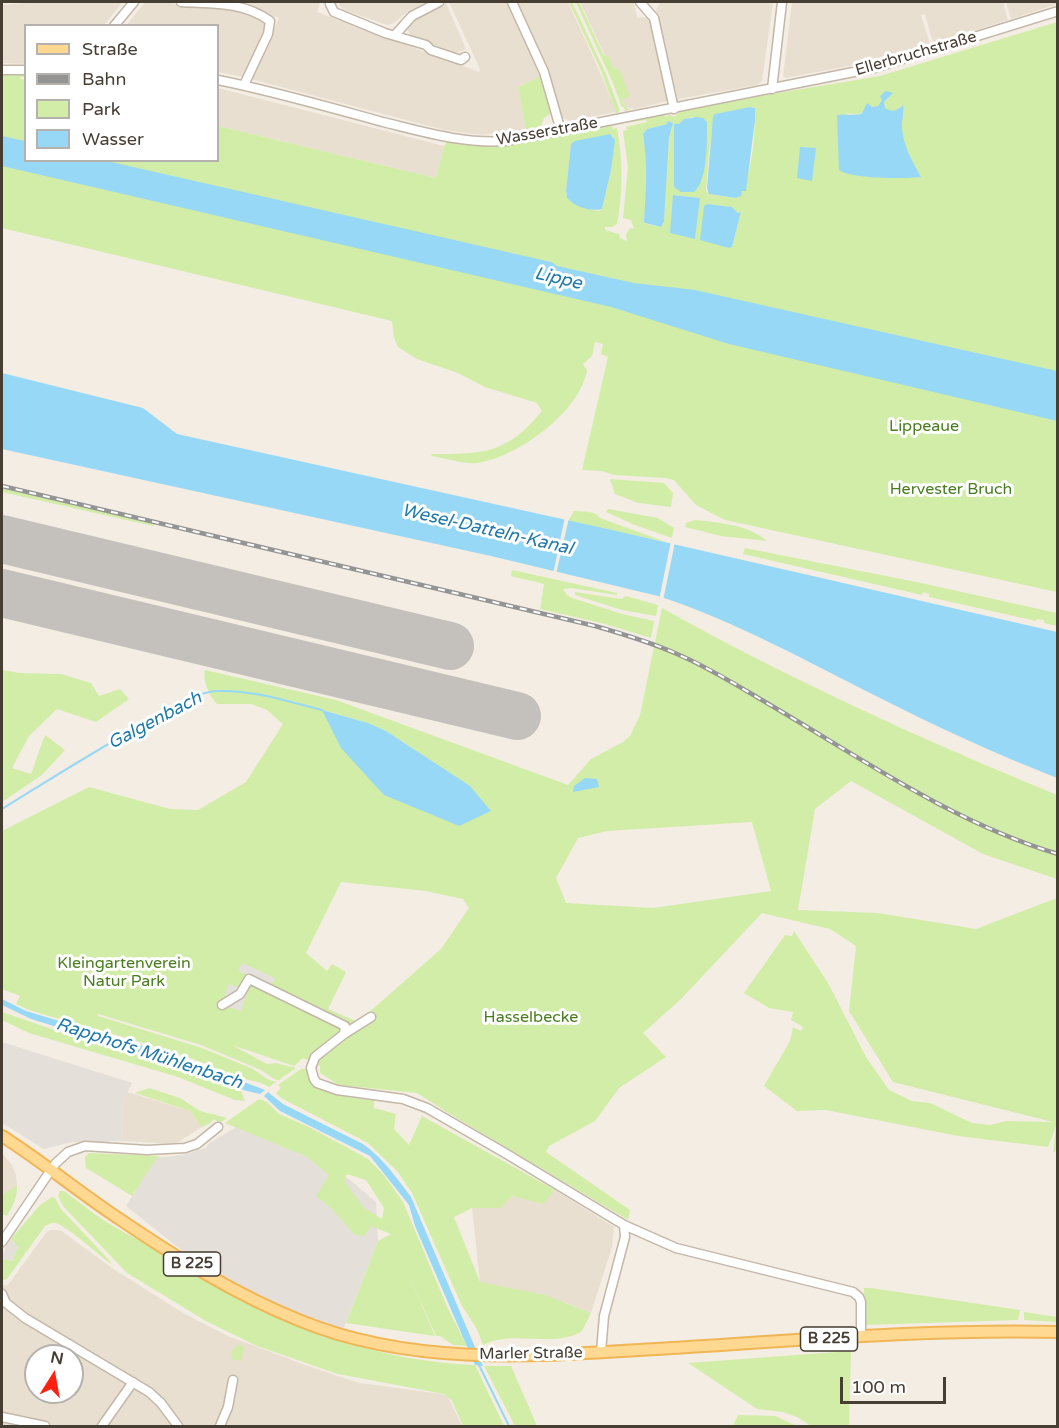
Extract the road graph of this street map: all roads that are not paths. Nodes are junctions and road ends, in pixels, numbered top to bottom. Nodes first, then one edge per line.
1 (134, 2) edge
2 (181, 2) edge
3 (439, 2) edge
4 (512, 2) edge
5 (643, 2) edge
6 (782, 2) edge
7 (330, 4) dead end
8 (1058, 11) edge
9 (116, 24) edge
10 (395, 35) junction
11 (465, 57) dead end
12 (2, 70) edge
13 (24, 70) edge
14 (219, 80) edge
15 (244, 86) junction
16 (772, 89) junction
17 (674, 109) junction
18 (561, 131) junction
19 (222, 1005) dead end
20 (371, 1017) dead end
21 (344, 1034) junction
22 (218, 1127) dead end
23 (2, 1136) edge
24 (52, 1170) junction
25 (624, 1224) junction
26 (2, 1242) edge
27 (2, 1294) edge
28 (4, 1306) edge
29 (1058, 1332) edge
30 (861, 1337) junction
31 (601, 1352) junction
32 (233, 1380) dead end
33 (133, 1382) junction
34 (2, 1417) edge
35 (45, 1426) edge
36 (102, 1426) edge
37 (178, 1426) edge
38 (220, 1426) edge

1 - 9 street
2 - 15 street
3 - 10 street
4 - 18 street
5 - 17 street
6 - 16 street
7 - 10 street
8 - 16 street, Ellerbruchstraße
10 - 11 street
12 - 13 street
14 - 15 street, Wasserstraße
15 - 18 street, Wasserstraße
16 - 17 street, Wasserstraße
17 - 18 street, Wasserstraße
19 - 21 street
20 - 21 street
21 - 25 street
22 - 24 street
23 - 24 main road, Marler Straße / B 225
24 - 26 street
24 - 31 main road, Marler Straße / B 225
25 - 30 street
25 - 31 street
27 - 28 street
28 - 33 street
29 - 30 main road, Marler Straße / B 225
30 - 31 main road, Marler Straße / B 225
32 - 38 street
33 - 36 street
33 - 37 street
34 - 35 street

